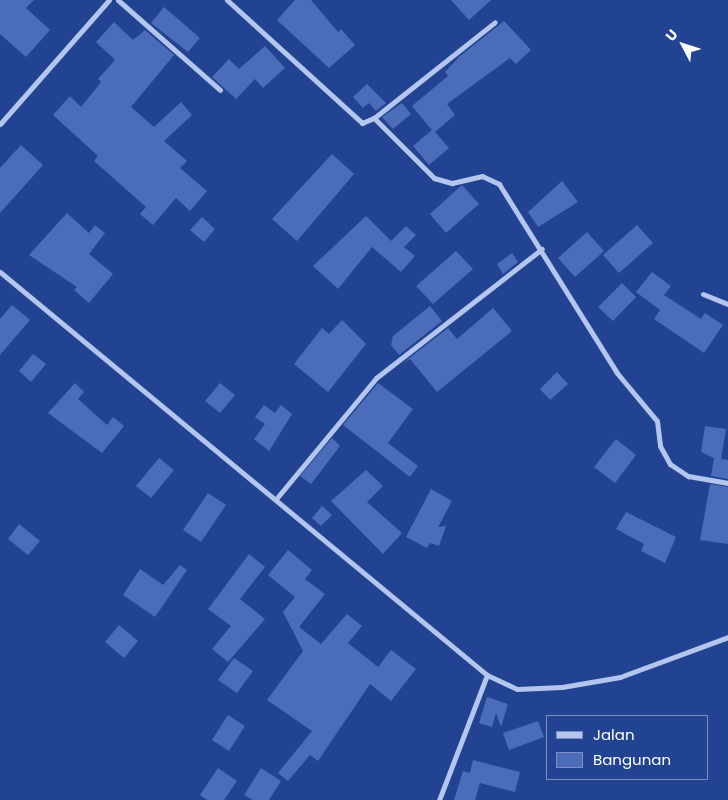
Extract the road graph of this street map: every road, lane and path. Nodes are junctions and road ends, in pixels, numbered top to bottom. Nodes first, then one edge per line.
1 (109, 0) edge
2 (118, 0) edge
3 (227, 0) edge
4 (495, 22) dead end
5 (220, 90) dead end
6 (374, 118) junction
7 (0, 124) edge
8 (542, 250) junction
9 (0, 272) edge
10 (704, 294) dead end
11 (728, 304) edge
12 (728, 483) edge
13 (276, 499) junction
14 (728, 638) edge
15 (487, 675) junction
16 (439, 800) edge

1 - 7 street
2 - 5 street
3 - 6 street
4 - 6 street
6 - 8 street
8 - 12 street
8 - 13 street
9 - 13 street
10 - 11 street
13 - 15 street
14 - 15 street
15 - 16 street

